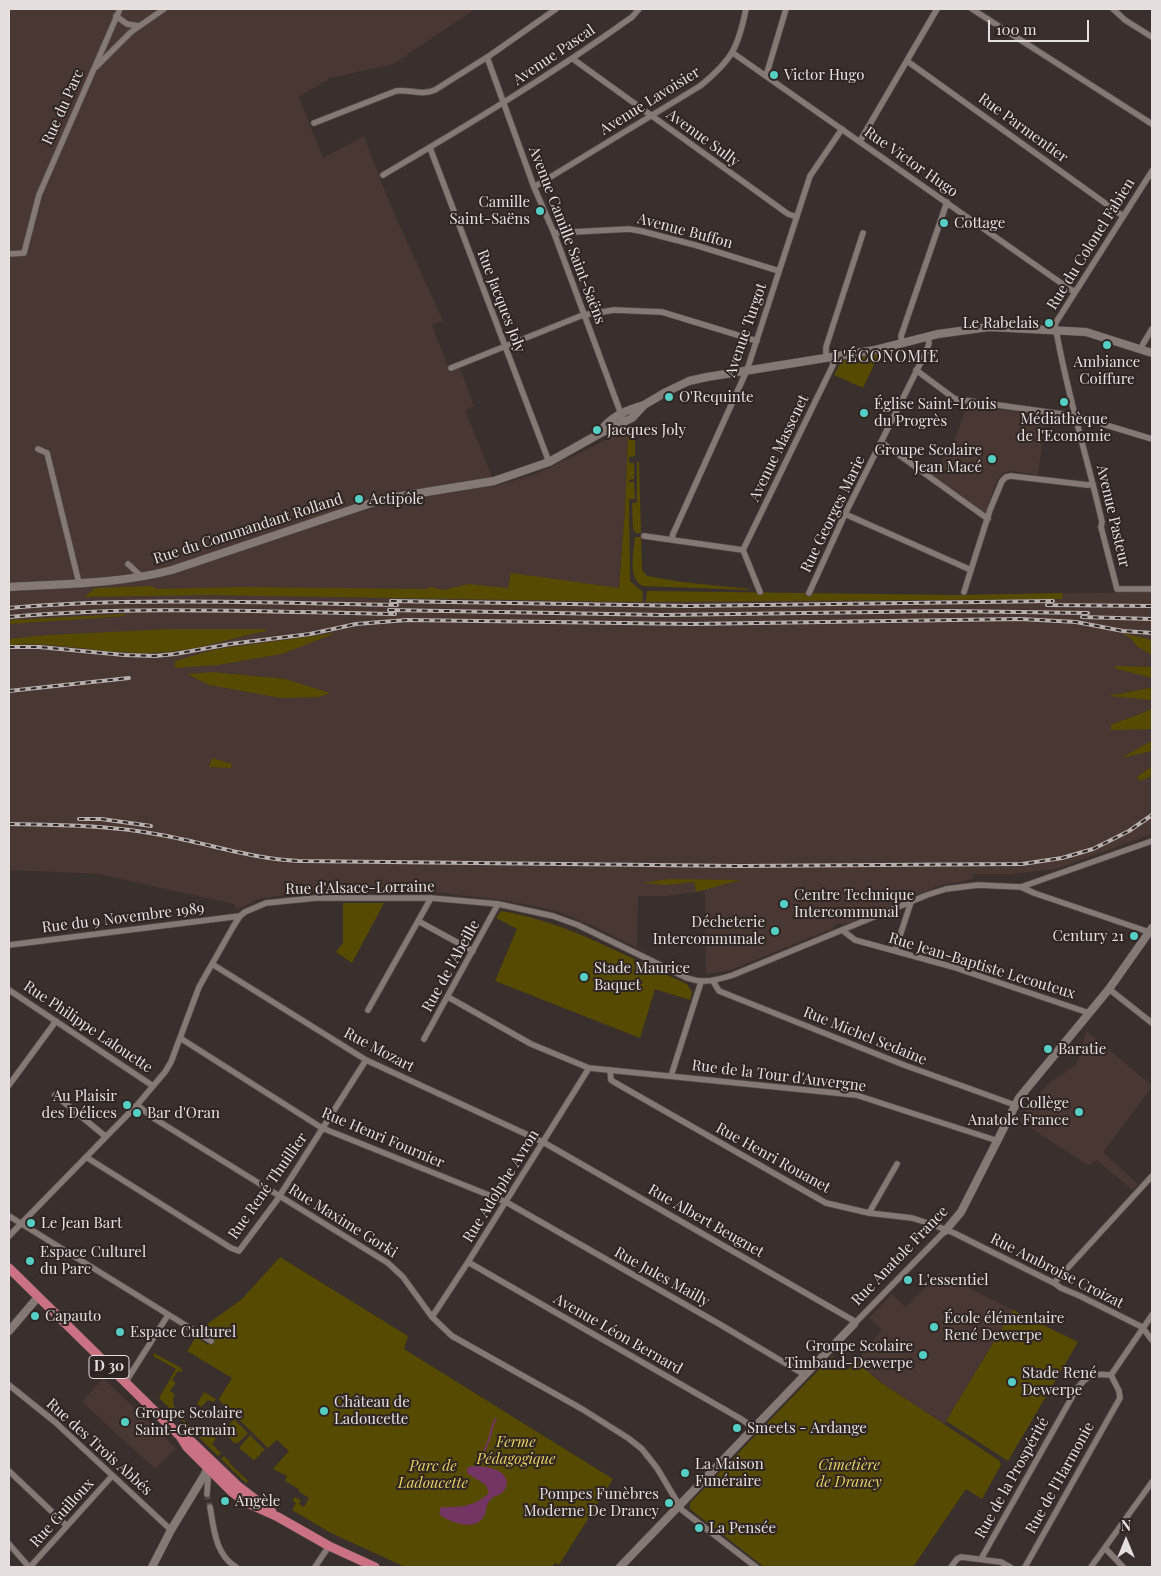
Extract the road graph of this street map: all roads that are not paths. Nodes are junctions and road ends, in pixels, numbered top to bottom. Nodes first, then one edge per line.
1 (120, 9) edge
2 (164, 9) edge
3 (556, 9) edge
4 (639, 9) edge
5 (746, 9) edge
6 (786, 9) edge
7 (937, 9) edge
8 (972, 9) edge
9 (1112, 9) edge
10 (116, 16) junction
11 (139, 26) junction
12 (1152, 37) edge
13 (733, 53) junction
14 (487, 57) junction
15 (573, 59) junction
16 (907, 61) junction
17 (93, 71) junction
18 (766, 76) junction
19 (504, 103) junction
20 (652, 116) junction
21 (314, 123) dead end
22 (1152, 124) edge
23 (842, 129) junction
24 (860, 141) junction
25 (430, 148) junction
26 (1152, 171) edge
27 (383, 175) dead end
28 (534, 187) junction
29 (947, 202) junction
30 (1124, 216) junction
31 (797, 217) junction
32 (554, 233) junction
33 (863, 233) dead end
34 (9, 254) edge
35 (779, 271) junction
36 (1076, 291) junction
37 (584, 314) junction
38 (1152, 328) edge
39 (1056, 331) junction
40 (928, 337) junction
41 (757, 341) junction
42 (902, 343) junction
43 (504, 345) junction
44 (1141, 350) junction
45 (1152, 353) edge
46 (830, 357) junction
47 (451, 368) dead end
48 (747, 370) junction
49 (916, 370) junction
50 (644, 405) junction
51 (622, 413) junction
52 (1076, 416) junction
53 (624, 422) junction
54 (599, 434) junction
55 (1152, 438) edge
56 (881, 442) junction
57 (38, 448) dead end
58 (548, 462) junction
59 (1093, 484) junction
60 (845, 514) junction
61 (988, 519) junction
62 (644, 536) dead end
63 (672, 539) junction
64 (744, 550) junction
65 (128, 564) dead end
66 (971, 570) junction
67 (142, 578) junction
68 (79, 583) junction
69 (9, 587) edge
70 (1152, 589) edge
71 (760, 592) dead end
72 (964, 592) dead end
73 (809, 593) dead end
74 (1152, 841) edge
75 (1020, 887) junction
76 (431, 898) junction
77 (912, 902) junction
78 (498, 904) junction
79 (240, 916) junction
80 (418, 921) junction
81 (842, 930) junction
82 (1151, 931) edge
83 (9, 944) edge
84 (473, 951) junction
85 (895, 951) junction
86 (212, 964) junction
87 (713, 981) junction
88 (701, 982) junction
89 (1109, 989) junction
90 (9, 990) edge
91 (448, 997) junction
92 (368, 1010) dead end
93 (1089, 1013) junction
94 (56, 1021) junction
95 (1152, 1023) edge
96 (180, 1038) junction
97 (424, 1039) dead end
98 (366, 1060) junction
99 (589, 1068) junction
100 (610, 1070) junction
101 (671, 1076) junction
102 (9, 1085) edge
103 (153, 1086) junction
104 (55, 1095) dead end
105 (137, 1105) junction
106 (1015, 1105) junction
107 (322, 1128) junction
108 (106, 1136) junction
109 (998, 1141) junction
110 (543, 1142) junction
111 (86, 1157) junction
112 (897, 1164) dead end
113 (1152, 1176) edge
114 (279, 1196) junction
115 (506, 1202) junction
116 (869, 1213) junction
117 (9, 1216) edge
118 (21, 1224) junction
119 (945, 1230) junction
120 (9, 1236) edge
121 (468, 1262) junction
122 (9, 1268) edge
123 (1054, 1283) junction
124 (38, 1297) junction
125 (168, 1315) junction
126 (1152, 1315) edge
127 (432, 1317) junction
128 (855, 1323) junction
129 (10, 1327) edge
130 (1142, 1327) junction
131 (1152, 1340) edge
132 (211, 1341) dead end
133 (805, 1375) junction
134 (1110, 1375) junction
135 (125, 1383) junction
136 (9, 1385) edge
137 (754, 1428) junction
138 (208, 1467) junction
139 (9, 1471) edge
140 (112, 1476) junction
141 (1152, 1482) edge
142 (207, 1494) tunnel mouth
143 (679, 1505) junction
144 (210, 1507) tunnel mouth
145 (67, 1526) junction
146 (171, 1530) junction
147 (9, 1544) edge
148 (329, 1546) junction
149 (1106, 1548) junction
150 (981, 1559) junction
151 (29, 1567) edge
152 (152, 1567) edge
153 (236, 1567) edge
154 (315, 1567) edge
155 (375, 1567) edge
156 (620, 1567) edge
157 (756, 1567) edge
158 (951, 1567) edge
159 (1010, 1567) edge
160 (1025, 1567) edge
161 (1091, 1567) edge
162 (1123, 1567) edge

1 - 10 street, Rue du Parc
2 - 11 street
3 - 14 street
4 - 15 street, Avenue Pascal
5 - 13 street, Avenue Lavoisier
6 - 18 street
7 - 16 street
8 - 22 street
9 - 12 street
10 - 11 street
10 - 17 street, Rue du Parc
11 - 17 street
13 - 18 street, Rue Victor Hugo
13 - 20 street, Avenue Lavoisier
14 - 19 street, Avenue Camille Saint-Saëns
14 - 21 street
15 - 19 street, Avenue Pascal
15 - 20 street, Avenue Sully
16 - 24 street
16 - 30 street, Rue Parmentier
17 - 34 street, Rue du Parc
18 - 23 street, Rue Victor Hugo
19 - 25 street, Avenue Pascal
19 - 28 street, Avenue Camille Saint-Saëns
20 - 28 street, Avenue Lavoisier
20 - 31 street, Avenue Sully
23 - 24 street, Rue Victor Hugo
23 - 31 street, Avenue Turgot
24 - 29 street, Rue Victor Hugo
25 - 27 street, Avenue Pascal
25 - 43 street, Rue Jacques Joly
26 - 30 street, Rue du Colonel Fabien
28 - 32 street, Avenue Camille Saint-Saëns
29 - 36 street, Rue Victor Hugo
29 - 42 street
30 - 36 street, Rue du Colonel Fabien
31 - 35 street, Avenue Turgot
32 - 35 street, Avenue Buffon
32 - 37 street, Avenue Camille Saint-Saëns
33 - 46 street, Avenue Massenet
35 - 41 street, Avenue Turgot
36 - 39 street, Rue du Colonel Fabien
37 - 41 street
37 - 43 street
37 - 51 street, Avenue Camille Saint-Saëns
38 - 44 street
39 - 40 street
39 - 44 street
39 - 52 street, Avenue Pasteur
40 - 42 street
40 - 49 street, Rue Georges Marie
41 - 48 street, Avenue Turgot
42 - 46 street
43 - 47 street
43 - 58 street, Rue Jacques Joly
44 - 45 street
46 - 48 street
46 - 64 street, Avenue Massenet
48 - 50 street
48 - 63 street, Avenue Turgot
49 - 52 street
49 - 56 street, Rue Georges Marie
50 - 51 street
50 - 53 street
51 - 53 street, Avenue Camille Saint-Saëns
51 - 54 street
52 - 55 street
52 - 59 street, Avenue Pasteur
53 - 54 street
54 - 58 street, Rue du Commandant Rolland
56 - 60 street, Rue Georges Marie
56 - 61 street
57 - 68 street
58 - 67 street, Rue du Commandant Rolland
59 - 61 street
59 - 70 street, Avenue Pasteur
60 - 66 street
60 - 73 street, Rue Georges Marie
61 - 66 street
62 - 63 street
63 - 64 street
64 - 71 street
65 - 67 street
66 - 72 street
67 - 68 street, Rue du Commandant Rolland
68 - 69 street, Rue du Commandant Rolland
74 - 75 street
75 - 77 street
75 - 82 street
76 - 78 street, Rue d'Alsace-Lorraine
76 - 79 street, Rue d'Alsace-Lorraine
76 - 80 street
77 - 81 street
77 - 85 street
78 - 84 street, Rue de l'Abeille
78 - 88 street, Rue d'Alsace-Lorraine
79 - 83 street, Rue du 9 Novembre 1989
79 - 86 street
80 - 84 street
80 - 92 street
81 - 85 street, Rue Jean-Baptiste Lecouteux
81 - 87 street
82 - 89 street, Rue Anatole France
84 - 91 street, Rue de l'Abeille
85 - 93 street, Rue Jean-Baptiste Lecouteux
86 - 96 street
86 - 98 street, Rue Mozart
87 - 88 street
87 - 106 street, Rue Michel Sedaine
88 - 101 street
89 - 93 street, Rue Anatole France
89 - 95 street
90 - 94 street, Rue Philippe Lalouette
91 - 97 street, Rue de l'Abeille
91 - 99 street, Rue de la Tour d'Auvergne
93 - 106 street, Rue Anatole France
94 - 102 street
94 - 103 street, Rue Philippe Lalouette
96 - 103 street
96 - 107 street, Rue Henri Fournier
98 - 107 street, Rue René Thuillier
98 - 110 street, Rue Mozart
99 - 100 street, Rue de la Tour d'Auvergne
99 - 110 street, Rue Adolphe Avron
100 - 101 street, Rue de la Tour d'Auvergne
100 - 116 street, Rue Henri Rouanet
101 - 109 street, Rue de la Tour d'Auvergne
103 - 105 street
104 - 108 street
105 - 108 street
105 - 114 street, Rue Maxime Gorki
106 - 109 street, Rue Anatole France
107 - 114 street, Rue René Thuillier
107 - 115 street, Rue Henri Fournier
108 - 111 street
109 - 119 street, Rue Anatole France
110 - 115 street, Rue Adolphe Avron
110 - 128 street, Rue Albert Beugnet
111 - 114 street, Rue René Thuillier
111 - 118 street
112 - 116 street
113 - 123 street
114 - 127 street, Rue Maxime Gorki
115 - 121 street, Rue Adolphe Avron
115 - 133 street, Rue Jules Mailly
116 - 119 street, Rue Henri Rouanet
117 - 118 street
118 - 120 street
118 - 125 street
119 - 123 street, Rue Ambroise Croizat
119 - 128 street, Rue Anatole France
121 - 127 street, Rue Adolphe Avron
121 - 137 street, Avenue Léon Bernard
122 - 124 main road, D 30
123 - 130 street, Rue Ambroise Croizat
124 - 129 street
124 - 135 main road, D 30
125 - 132 street
125 - 135 street
126 - 130 street
127 - 143 street, Rue Maxime Gorki
128 - 133 street, Rue Anatole France
130 - 131 street, Rue Ambroise Croizat
130 - 134 street
133 - 137 street, Rue Anatole France
134 - 150 street, Rue de la Prospérité
134 - 160 street, Rue de l'Harmonie
135 - 138 main road, D 30
136 - 140 street, Rue des Trois Abbés
137 - 143 street, Rue Anatole France
138 - 142 street
138 - 146 street
138 - 148 main road, D 30
139 - 145 street
140 - 145 street, Rue Guilloux
140 - 146 street, Rue des Trois Abbés
141 - 149 street
143 - 156 street, Rue Anatole France
143 - 157 street, Rue Maxime Gorki
144 - 153 street
145 - 151 street, Rue Guilloux
146 - 152 street
147 - 151 street
148 - 154 street
148 - 155 main road, D 30
149 - 161 street
149 - 162 street
150 - 158 street
150 - 159 street

